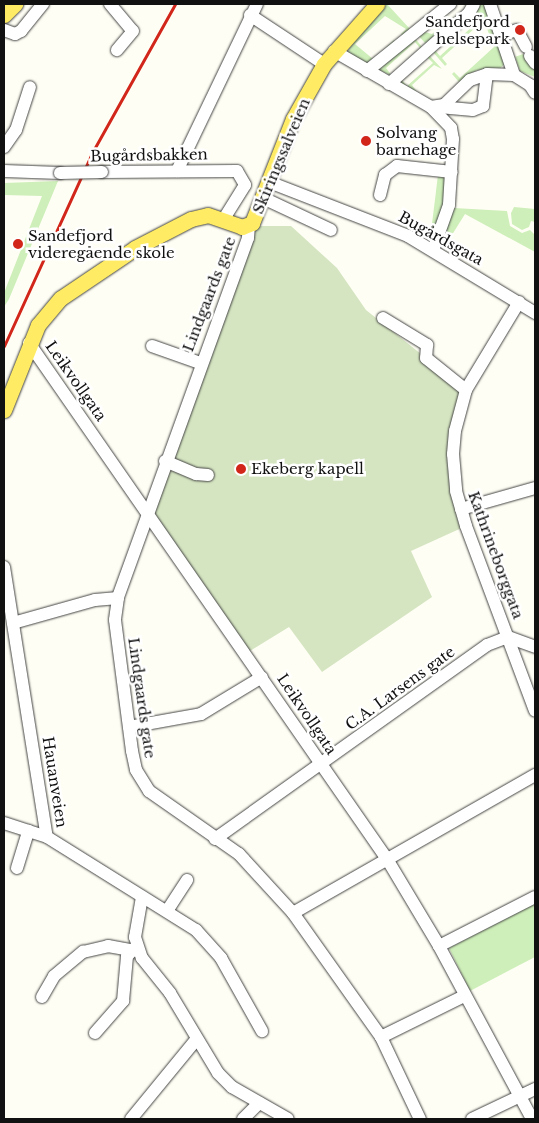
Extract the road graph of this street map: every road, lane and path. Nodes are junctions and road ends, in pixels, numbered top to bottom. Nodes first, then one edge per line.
1 (15, 4) edge
2 (43, 4) edge
3 (110, 4) edge
4 (257, 4) edge
5 (377, 4) edge
6 (450, 4) edge
7 (474, 4) edge
8 (490, 4) edge
9 (4, 15) edge
10 (250, 16) junction
11 (4, 30) edge
12 (500, 34) junction
13 (117, 50) dead end
14 (334, 51) junction
15 (530, 55) edge
16 (324, 64) junction
17 (367, 72) junction
18 (486, 74) junction
19 (514, 75) junction
20 (389, 84) junction
21 (30, 87) dead end
22 (534, 87) edge
23 (435, 107) junction
24 (4, 147) edge
25 (4, 171) edge
26 (177, 171) junction
27 (452, 172) junction
28 (269, 182) junction
29 (380, 195) dead end
30 (263, 198) junction
31 (224, 218) junction
32 (249, 226) junction
33 (331, 230) dead end
34 (433, 250) junction
35 (519, 302) junction
36 (535, 313) edge
37 (383, 318) dead end
38 (29, 343) junction
39 (152, 346) dead end
40 (200, 363) junction
41 (466, 390) junction
42 (4, 410) edge
43 (165, 461) junction
44 (208, 475) dead end
45 (535, 488) edge
46 (461, 509) junction
47 (148, 511) junction
48 (4, 567) edge
49 (118, 598) junction
50 (13, 622) junction
51 (508, 637) junction
52 (535, 647) edge
53 (262, 677) junction
54 (535, 711) edge
55 (129, 727) junction
56 (322, 765) junction
57 (535, 776) edge
58 (4, 823) edge
59 (28, 831) junction
60 (47, 837) junction
61 (215, 839) junction
62 (387, 859) junction
63 (17, 868) dead end
64 (187, 880) dead end
65 (142, 897) junction
66 (535, 897) edge
67 (167, 911) junction
68 (293, 913) junction
69 (439, 946) junction
70 (133, 948) junction
71 (464, 996) junction
72 (42, 997) dead end
73 (262, 1031) dead end
74 (95, 1033) dead end
75 (381, 1037) junction
76 (196, 1040) junction
77 (535, 1089) edge
78 (521, 1096) junction
79 (259, 1103) junction
80 (131, 1119) edge
81 (243, 1119) edge
82 (288, 1119) edge
83 (420, 1119) edge
84 (472, 1119) edge
85 (532, 1119) edge

1 - 9 main road
2 - 11 street
3 - 13 street
4 - 10 street
5 - 14 main road, Skiringssalveien
6 - 17 street
7 - 20 street
8 - 12 street
10 - 16 street
10 - 26 street
12 - 15 street
12 - 19 street
14 - 16 main road, Skiringssalveien
14 - 17 street
16 - 28 main road, Skiringssalveien
17 - 20 street
18 - 19 street
18 - 23 street
18 - 23 street
19 - 22 street
20 - 23 street
21 - 24 street
23 - 27 street
25 - 26 street, Bugårdsbakken, bridge
26 - 31 street, Bugårdsbakken
27 - 29 street
27 - 34 street
28 - 30 main road, Skiringssalveien
28 - 34 street, Bugårdsgata
30 - 32 main road, Skiringssalveien
30 - 33 street
31 - 32 main road, Skiringssalveien
31 - 38 main road, Skiringssalveien
32 - 40 street, Lindgaards gate
34 - 35 street, Bugårdsgata
35 - 36 street, Bugårdsgata
35 - 41 street, Kathrineborggata
37 - 41 street
38 - 42 main road, Skiringssalveien
38 - 47 street, Leikvollgata
39 - 40 street
40 - 43 street, Lindgaards gate
41 - 46 street, Kathrineborggata
43 - 44 street
43 - 47 street, Lindgaards gate
45 - 46 street
46 - 51 street, Kathrineborggata
47 - 49 street, Lindgaards gate
47 - 53 street, Leikvollgata
48 - 50 street, Hauanveien
49 - 50 street
49 - 55 street, Lindgaards gate
50 - 60 street, Hauanveien
51 - 52 street
51 - 54 street, Kathrineborggata
51 - 56 street, C.A. Larsens gate
53 - 55 street
53 - 56 street, Leikvollgata
55 - 61 street, Lindgaards gate
56 - 61 street, C.A. Larsens gate
56 - 62 street, Leikvollgata
57 - 62 street
58 - 59 street
59 - 60 street
59 - 63 street
60 - 65 street, Hauanveien
61 - 68 street, Lindgaards gate
62 - 68 street
62 - 69 street, Leikvollgata
64 - 67 street
65 - 67 street, Hauanveien
65 - 70 street
66 - 69 street
67 - 73 street, Hauanveien
68 - 75 street, Lindgaards gate
69 - 71 street, Leikvollgata
70 - 72 street
70 - 74 street
70 - 76 street
71 - 75 street
71 - 78 street, Leikvollgata
75 - 83 street, Lindgaards gate
76 - 79 street
76 - 80 street
77 - 78 street
78 - 84 street
78 - 85 street, Leikvollgata
79 - 81 street
79 - 82 street

